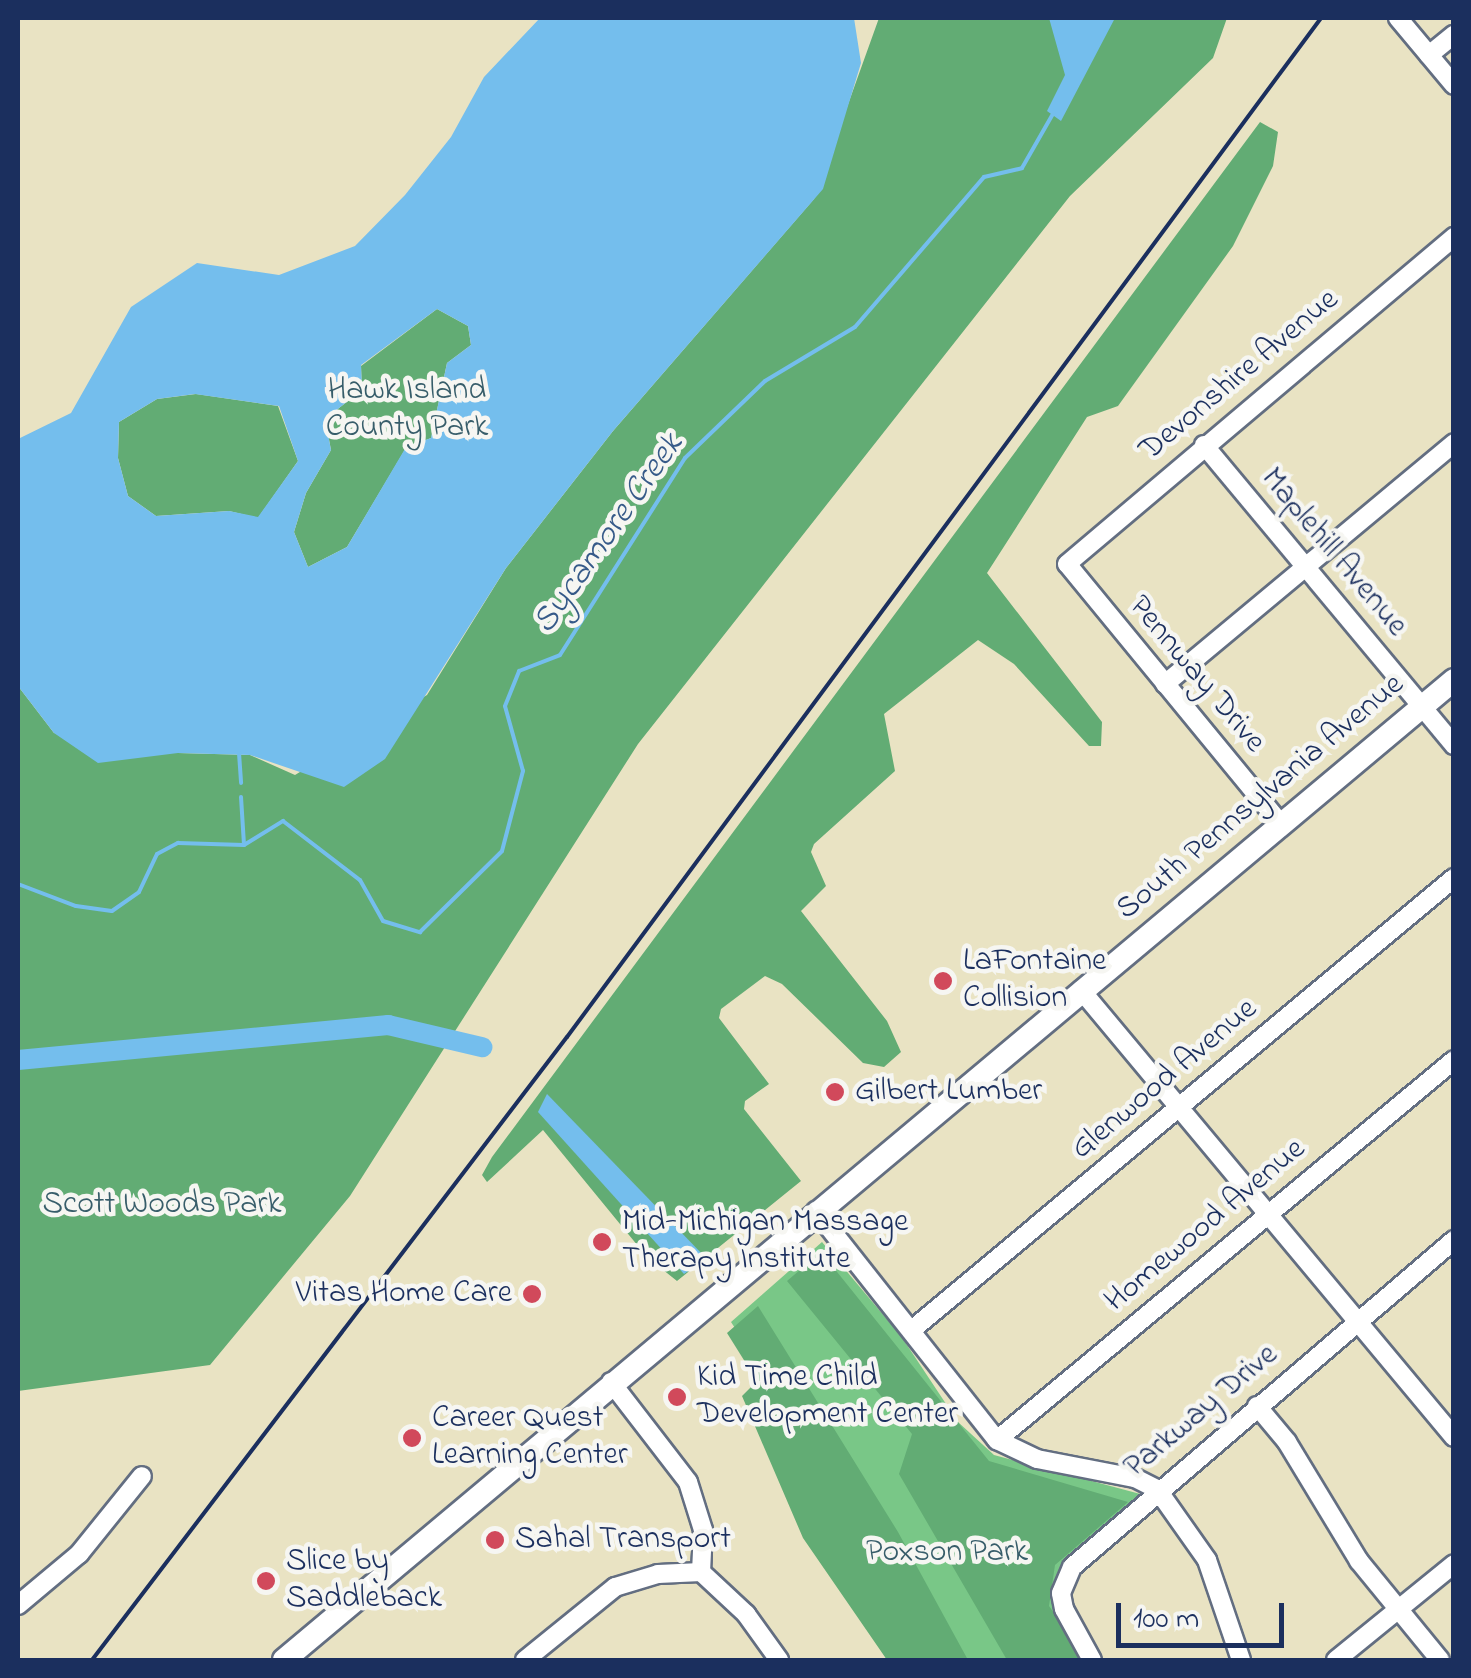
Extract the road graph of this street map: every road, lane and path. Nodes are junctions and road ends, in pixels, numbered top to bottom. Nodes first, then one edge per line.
1 (1398, 18) edge
2 (1454, 35) edge
3 (1429, 55) junction
4 (1454, 86) edge
5 (1454, 237) edge
6 (1454, 443) edge
7 (1204, 445) junction
8 (1067, 564) joint
9 (1305, 567) junction
10 (1454, 680) edge
11 (1165, 684) junction
12 (1421, 706) junction
13 (1454, 744) edge
14 (1280, 823) junction
15 (1454, 878) edge
16 (1081, 990) junction
17 (1454, 1060) edge
18 (1179, 1108) junction
19 (816, 1211) junction
20 (1268, 1214) junction
21 (1454, 1240) edge
22 (1357, 1321) junction
23 (914, 1328) junction
24 (611, 1382) junction
25 (1257, 1406) junction
26 (1454, 1438) edge
27 (997, 1440) junction
28 (142, 1476) dead end
29 (1157, 1489) junction
30 (1454, 1564) edge
31 (701, 1572) junction
32 (18, 1605) edge
33 (1397, 1610) junction
34 (284, 1660) edge
35 (525, 1660) edge
36 (779, 1660) edge
37 (1092, 1660) edge
38 (1242, 1660) edge
39 (1336, 1660) edge
40 (1440, 1660) edge

1 - 3 street
2 - 3 street
3 - 4 street
5 - 7 street, Devonshire Avenue
6 - 9 street
7 - 8 street, Devonshire Avenue
7 - 9 street, Maplehill Avenue
8 - 11 street, Pennway Drive
9 - 11 street
9 - 12 street, Maplehill Avenue
10 - 12 main road, South Pennsylvania Avenue
11 - 14 street, Pennway Drive
12 - 13 street, Maplehill Avenue
12 - 14 main road, South Pennsylvania Avenue
14 - 16 main road, South Pennsylvania Avenue
15 - 18 street, Glenwood Avenue
16 - 18 street
16 - 19 main road, South Pennsylvania Avenue
17 - 20 street, Homewood Avenue
18 - 20 street
18 - 23 street, Glenwood Avenue
19 - 23 street
19 - 24 main road, South Pennsylvania Avenue
20 - 22 street
20 - 27 street, Homewood Avenue
21 - 22 street, Parkway Drive
22 - 25 street, Parkway Drive
22 - 26 street
23 - 27 street
24 - 31 street
24 - 34 main road, South Pennsylvania Avenue
25 - 29 street, Parkway Drive
25 - 33 street
27 - 29 street
28 - 32 street
29 - 37 street, Parkway Drive
29 - 38 street
30 - 33 street
31 - 35 street
31 - 36 street
33 - 39 street
33 - 40 street

